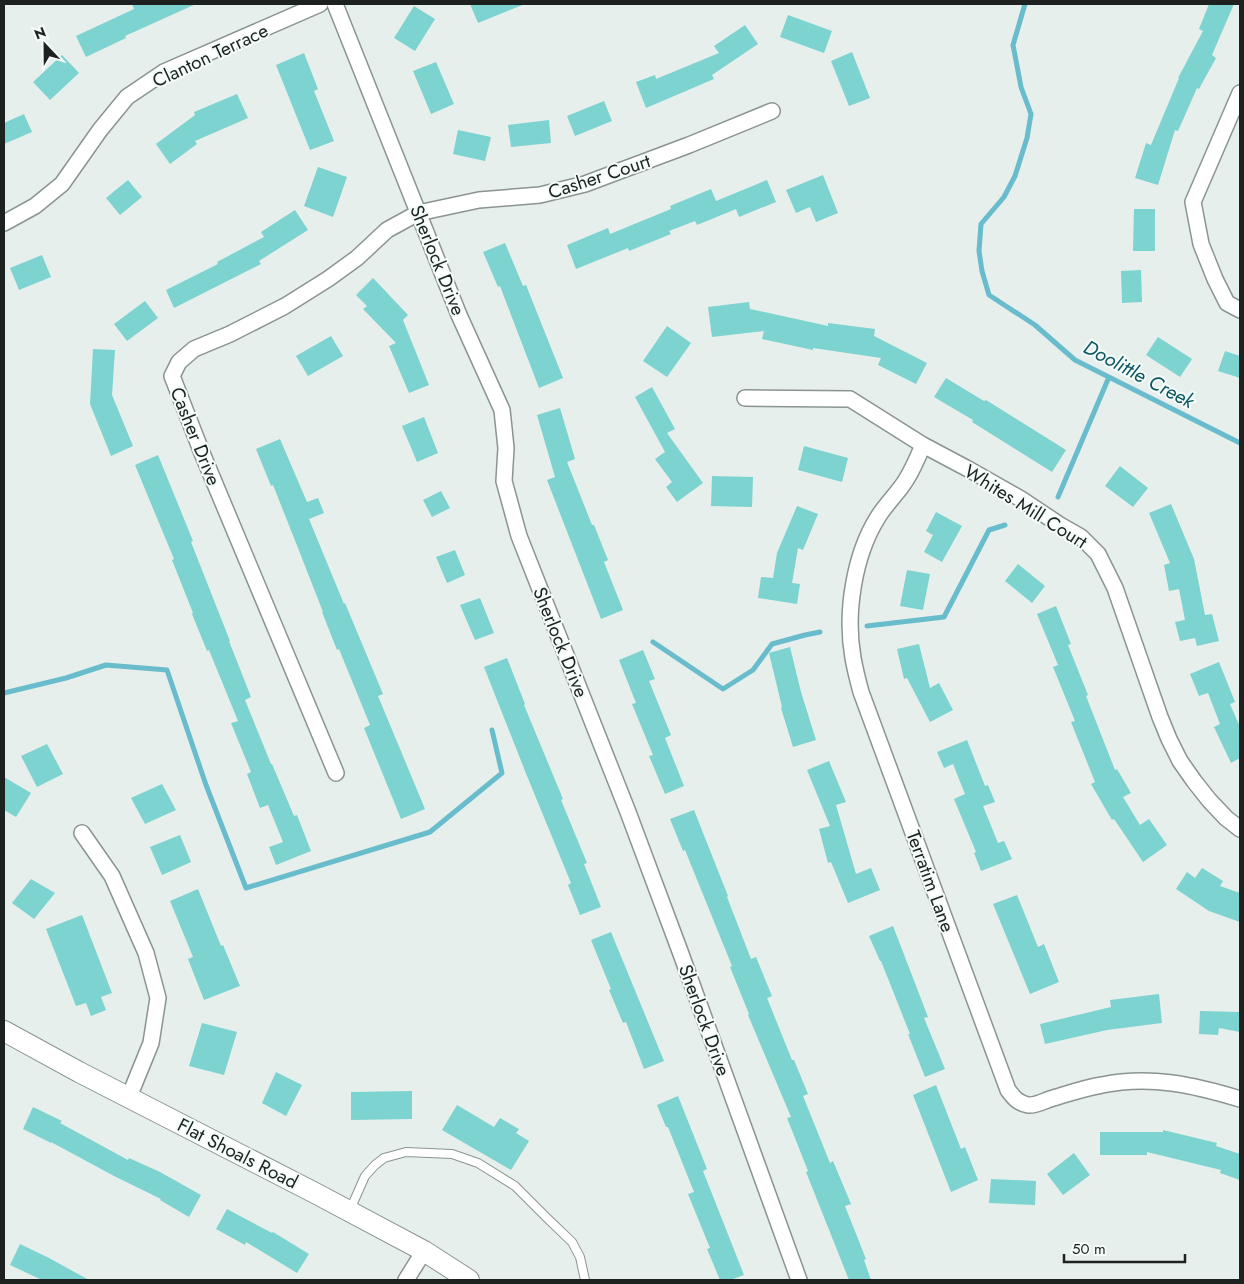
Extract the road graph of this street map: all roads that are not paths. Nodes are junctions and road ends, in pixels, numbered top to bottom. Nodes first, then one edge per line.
1 (320, 4) edge
2 (335, 4) edge
3 (1240, 93) edge
4 (772, 111) dead end
5 (418, 213) junction
6 (4, 223) edge
7 (1240, 310) edge
8 (745, 398) dead end
9 (923, 445) junction
10 (336, 773) dead end
11 (1240, 829) edge
12 (82, 833) dead end
13 (4, 1031) edge
14 (129, 1097) junction
15 (1240, 1099) edge
16 (349, 1212) junction
17 (424, 1251) junction
18 (406, 1280) edge
19 (469, 1280) edge
20 (584, 1280) edge
21 (799, 1280) edge

1 - 6 street, Clanton Terrace
2 - 5 street, Sherlock Drive
3 - 7 street
4 - 5 street, Casher Court
5 - 10 street, Casher Drive
5 - 21 street, Sherlock Drive
8 - 9 street, Whites Mill Court
9 - 11 street, Whites Mill Court
9 - 15 street, Terratim Lane
12 - 14 street
13 - 14 main road, Flat Shoals Road
14 - 16 main road, Flat Shoals Road
16 - 17 main road, Flat Shoals Road
16 - 20 lane
17 - 18 street
17 - 19 main road, Flat Shoals Road

